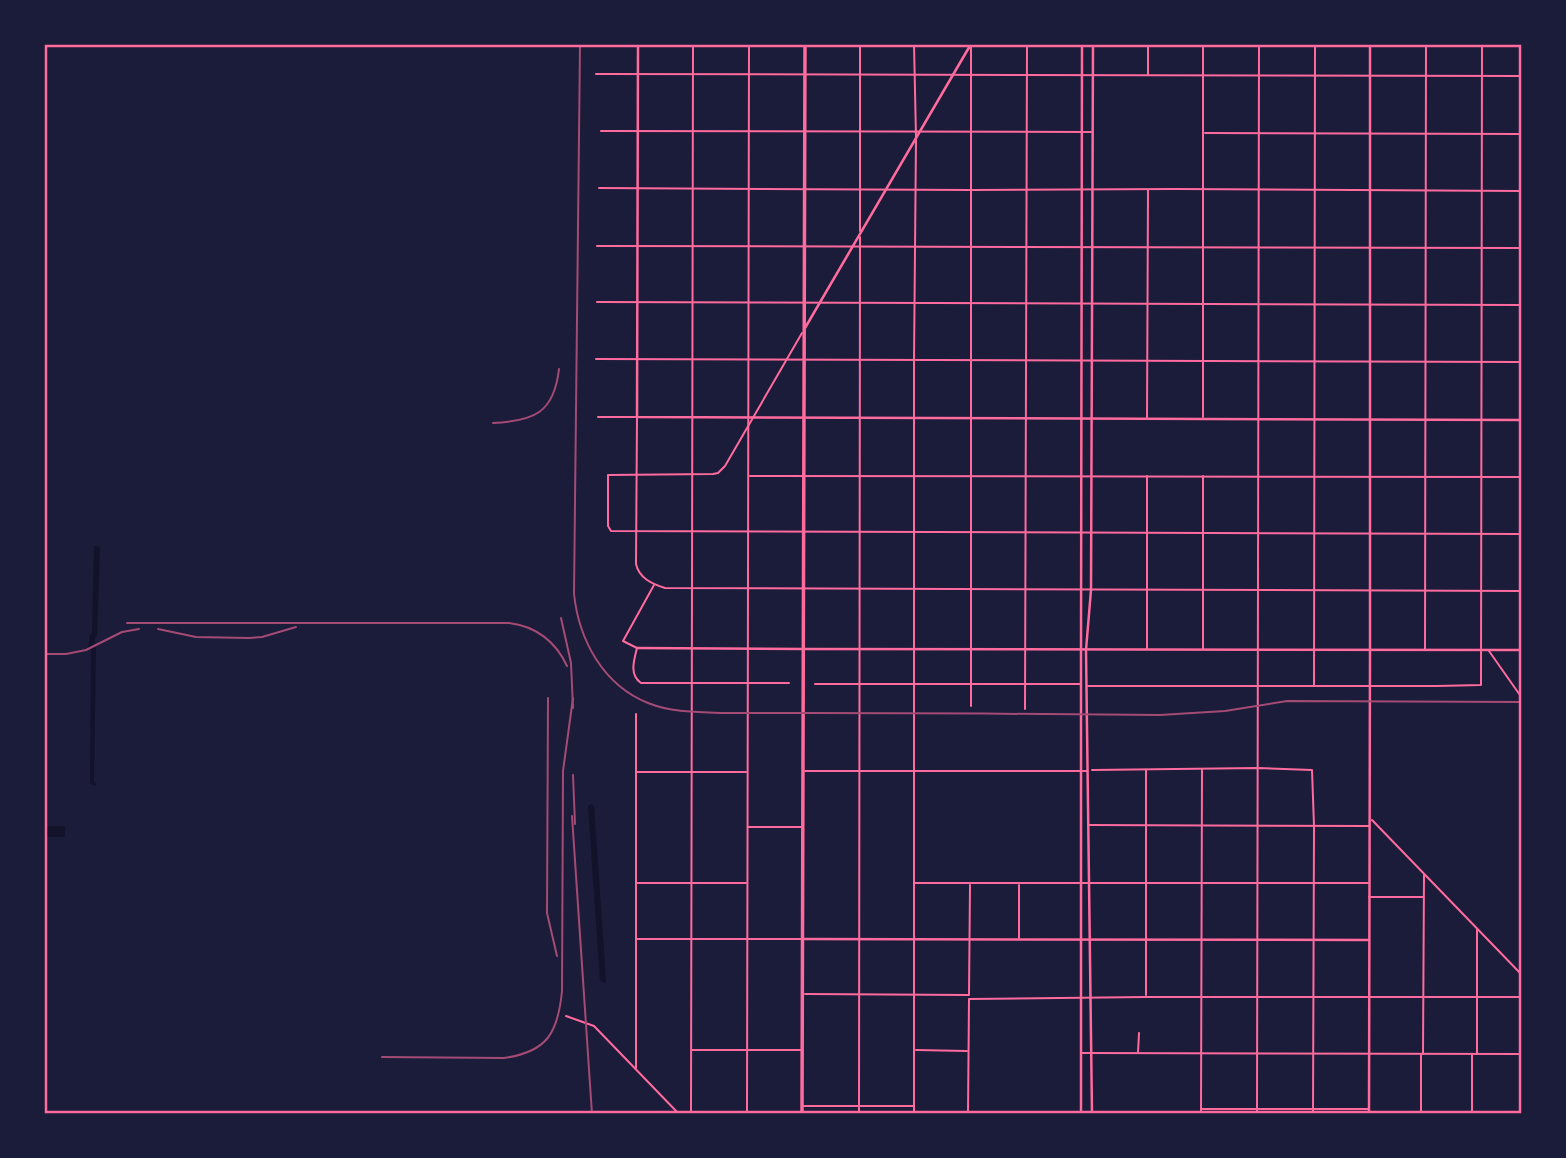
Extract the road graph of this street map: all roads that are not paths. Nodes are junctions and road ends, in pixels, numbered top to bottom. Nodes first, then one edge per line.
1 (638, 44) edge
2 (693, 44) edge
3 (749, 44) edge
4 (805, 44) edge
5 (860, 44) edge
6 (914, 44) edge
7 (971, 44) edge
8 (1027, 44) edge
9 (1082, 44) edge
10 (1091, 44) edge
11 (1148, 44) edge
12 (1203, 44) edge
13 (1259, 44) edge
14 (1315, 44) edge
15 (1370, 44) edge
16 (1426, 44) edge
17 (1482, 44) edge
18 (596, 74) dead end
19 (638, 74) junction
20 (693, 74) junction
21 (749, 74) junction
22 (804, 75) junction
23 (860, 75) junction
24 (914, 75) junction
25 (971, 75) junction
26 (1027, 75) junction
27 (1082, 75) junction
28 (1093, 75) junction
29 (952, 76) junction
30 (1148, 76) junction
31 (1203, 76) junction
32 (1259, 76) junction
33 (1315, 76) junction
34 (1370, 76) junction
35 (1426, 76) junction
36 (1482, 76) junction
37 (1522, 76) edge
38 (601, 131) dead end
39 (638, 131) junction
40 (693, 131) junction
41 (749, 132) junction
42 (804, 132) junction
43 (860, 132) junction
44 (918, 132) junction
45 (971, 132) junction
46 (1027, 132) junction
47 (1082, 132) junction
48 (1092, 132) junction
49 (1203, 133) junction
50 (1259, 133) junction
51 (1315, 133) junction
52 (1370, 133) junction
53 (1426, 133) junction
54 (1482, 134) junction
55 (1522, 134) edge
56 (916, 138) junction
57 (599, 188) dead end
58 (638, 188) junction
59 (693, 189) junction
60 (749, 189) junction
61 (804, 189) junction
62 (860, 189) junction
63 (886, 189) junction
64 (914, 189) junction
65 (1082, 189) junction
66 (1092, 189) junction
67 (1148, 189) junction
68 (1203, 189) junction
69 (971, 190) junction
70 (1027, 190) junction
71 (1259, 190) junction
72 (1370, 190) junction
73 (1426, 190) junction
74 (1315, 191) junction
75 (1481, 191) junction
76 (1522, 191) edge
77 (860, 235) junction
78 (597, 246) dead end
79 (638, 246) junction
80 (692, 246) junction
81 (749, 246) junction
82 (804, 246) junction
83 (853, 246) junction
84 (860, 246) junction
85 (914, 246) junction
86 (971, 246) junction
87 (1027, 247) junction
88 (1082, 247) junction
89 (1092, 247) junction
90 (1147, 247) junction
91 (1203, 247) junction
92 (1259, 247) junction
93 (1314, 248) junction
94 (1370, 248) junction
95 (1426, 248) junction
96 (1481, 248) junction
97 (1522, 248) edge
98 (597, 302) dead end
99 (637, 302) junction
100 (693, 303) junction
101 (749, 303) junction
102 (804, 303) junction
103 (821, 303) junction
104 (914, 303) junction
105 (860, 304) junction
106 (971, 304) junction
107 (1027, 304) junction
108 (1082, 304) junction
109 (1092, 304) junction
110 (1147, 304) junction
111 (1203, 304) junction
112 (1259, 305) junction
113 (1314, 305) junction
114 (1370, 305) junction
115 (1426, 305) junction
116 (1481, 305) junction
117 (1522, 305) edge
118 (804, 331) junction
119 (596, 359) dead end
120 (637, 360) junction
121 (692, 360) junction
122 (748, 360) junction
123 (787, 360) junction
124 (914, 360) junction
125 (804, 361) junction
126 (860, 361) junction
127 (971, 361) junction
128 (1027, 361) junction
129 (1082, 361) junction
130 (1092, 361) junction
131 (1147, 361) junction
132 (1203, 362) junction
133 (1258, 362) junction
134 (1314, 362) junction
135 (1370, 362) junction
136 (1425, 362) junction
137 (1481, 362) junction
138 (1522, 362) edge
139 (598, 417) dead end
140 (637, 417) junction
141 (748, 417) junction
142 (754, 417) junction
143 (692, 418) junction
144 (804, 418) junction
145 (860, 418) junction
146 (914, 418) junction
147 (971, 418) junction
148 (1027, 418) junction
149 (1081, 419) junction
150 (1092, 419) junction
151 (1147, 419) junction
152 (1203, 419) junction
153 (1258, 419) junction
154 (1314, 419) junction
155 (1369, 419) junction
156 (1481, 419) junction
157 (1425, 420) junction
158 (1522, 420) edge
159 (747, 428) junction
160 (637, 474) junction
161 (692, 474) junction
162 (804, 475) junction
163 (860, 475) junction
164 (914, 475) junction
165 (1081, 475) junction
166 (1092, 475) junction
167 (1147, 475) junction
168 (1203, 475) junction
169 (748, 476) junction
170 (971, 476) junction
171 (1027, 476) junction
172 (1258, 476) junction
173 (1314, 476) junction
174 (1369, 476) junction
175 (1425, 476) junction
176 (1481, 477) junction
177 (1522, 477) edge
178 (637, 532) junction
179 (692, 532) junction
180 (748, 532) junction
181 (804, 532) junction
182 (914, 532) junction
183 (859, 533) junction
184 (970, 533) junction
185 (1027, 533) junction
186 (1081, 533) junction
187 (1092, 533) junction
188 (1147, 533) junction
189 (1203, 533) junction
190 (1314, 533) junction
191 (1369, 533) junction
192 (1425, 533) junction
193 (1258, 534) junction
194 (1481, 534) junction
195 (1522, 534) edge
196 (655, 584) junction
197 (692, 589) junction
198 (748, 589) junction
199 (804, 589) junction
200 (859, 589) junction
201 (914, 589) junction
202 (970, 589) junction
203 (1027, 590) junction
204 (1081, 590) junction
205 (1091, 590) junction
206 (1147, 590) junction
207 (1203, 590) junction
208 (1258, 590) junction
209 (1314, 590) junction
210 (1369, 591) junction
211 (1425, 591) junction
212 (1481, 591) junction
213 (1522, 591) edge
214 (637, 648) junction
215 (692, 648) junction
216 (747, 649) junction
217 (803, 649) junction
218 (859, 649) junction
219 (913, 649) junction
220 (970, 649) junction
221 (1026, 649) junction
222 (1084, 650) junction
223 (1147, 650) junction
224 (1203, 650) junction
225 (1258, 650) junction
226 (1314, 650) junction
227 (1370, 650) junction
228 (1425, 650) junction
229 (1481, 650) junction
230 (1489, 650) junction
231 (1522, 650) edge
232 (692, 683) junction
233 (747, 683) junction
234 (789, 684) dead end
235 (815, 684) dead end
236 (859, 684) junction
237 (915, 684) junction
238 (970, 684) junction
239 (1026, 684) junction
240 (1081, 684) junction
241 (1087, 686) junction
242 (1258, 686) junction
243 (1314, 686) junction
244 (1369, 686) junction
245 (1522, 698) edge
246 (971, 706) dead end
247 (1025, 709) dead end
248 (636, 715) dead end
249 (1146, 768) junction
250 (1258, 768) junction
251 (1202, 769) junction
252 (1093, 770) dead end
253 (803, 771) junction
254 (1088, 771) junction
255 (636, 772) junction
256 (692, 772) junction
257 (747, 772) junction
258 (859, 772) junction
259 (915, 772) junction
260 (1081, 773) junction
261 (1369, 817) junction
262 (1088, 825) junction
263 (1146, 825) junction
264 (1202, 825) junction
265 (1258, 826) junction
266 (1314, 826) junction
267 (1369, 826) junction
268 (747, 827) junction
269 (803, 827) junction
270 (1424, 874) junction
271 (1146, 882) junction
272 (1202, 882) junction
273 (636, 883) junction
274 (692, 883) junction
275 (748, 883) junction
276 (914, 883) junction
277 (970, 883) junction
278 (1082, 883) junction
279 (1090, 883) junction
280 (1257, 883) junction
281 (1313, 883) junction
282 (1369, 883) junction
283 (1019, 884) junction
284 (1369, 897) junction
285 (1424, 897) junction
286 (1477, 929) junction
287 (636, 939) junction
288 (692, 939) junction
289 (747, 939) junction
290 (803, 939) junction
291 (859, 939) junction
292 (914, 939) junction
293 (970, 939) junction
294 (1019, 939) junction
295 (1081, 939) junction
296 (1089, 939) junction
297 (1146, 940) junction
298 (1202, 940) junction
299 (1257, 940) junction
300 (1313, 940) junction
301 (1369, 940) junction
302 (1522, 975) edge
303 (803, 994) junction
304 (859, 995) junction
305 (914, 995) junction
306 (969, 997) junction
307 (1090, 997) junction
308 (1146, 997) junction
309 (1202, 997) junction
310 (1257, 997) junction
311 (1313, 997) junction
312 (1368, 997) junction
313 (1423, 997) junction
314 (1478, 997) junction
315 (1522, 997) edge
316 (1081, 998) junction
317 (566, 1016) dead end
318 (1139, 1033) dead end
319 (691, 1050) junction
320 (747, 1050) junction
321 (803, 1050) junction
322 (914, 1051) junction
323 (968, 1051) junction
324 (1081, 1053) junction
325 (1090, 1053) junction
326 (1138, 1053) junction
327 (1202, 1053) junction
328 (1257, 1053) junction
329 (1313, 1054) junction
330 (1369, 1054) junction
331 (1422, 1054) junction
332 (1472, 1054) junction
333 (1478, 1054) junction
334 (1522, 1054) edge
335 (636, 1068) junction
336 (803, 1106) junction
337 (859, 1106) junction
338 (914, 1106) junction
339 (1201, 1109) junction
340 (1257, 1109) junction
341 (1313, 1109) junction
342 (1369, 1109) junction
343 (679, 1114) edge
344 (691, 1114) edge
345 (747, 1114) edge
346 (802, 1114) edge
347 (859, 1114) edge
348 (914, 1114) edge
349 (968, 1114) edge
350 (1082, 1114) edge
351 (1092, 1114) edge
352 (1201, 1114) edge
353 (1257, 1114) edge
354 (1313, 1114) edge
355 (1369, 1114) edge
356 (1421, 1114) edge
357 (1472, 1114) edge

1 - 19 street
2 - 20 street
3 - 21 street
4 - 22 main road
5 - 23 street
6 - 24 street
7 - 25 street
7 - 29 street
8 - 26 street
9 - 27 street
10 - 28 street
11 - 30 street
12 - 31 street
13 - 32 street
14 - 33 street
15 - 34 street
16 - 35 street
17 - 36 street
18 - 19 street
19 - 20 street
19 - 39 street
20 - 21 street
20 - 40 street
21 - 22 street
21 - 41 street
22 - 23 street
22 - 42 main road
23 - 24 street
23 - 43 street
24 - 29 street
24 - 44 street
25 - 26 street
25 - 29 street
25 - 45 street
26 - 27 street
26 - 46 street
27 - 28 street
27 - 47 street
28 - 30 street
28 - 48 street
29 - 44 street
30 - 31 street
31 - 32 street
31 - 49 street
32 - 33 street
32 - 50 street
33 - 34 street
33 - 51 street
34 - 35 street
34 - 52 street
35 - 36 street
35 - 53 street
36 - 37 street
36 - 54 street
38 - 39 street
39 - 40 street
39 - 58 street
40 - 41 street
40 - 59 street
41 - 42 street
41 - 60 street
42 - 43 street
42 - 61 main road
43 - 44 street
43 - 62 street
44 - 45 street
44 - 56 street
45 - 46 street
45 - 69 street
46 - 47 street
46 - 70 street
47 - 48 street
47 - 65 street
48 - 66 street
49 - 50 street
49 - 68 street
50 - 51 street
50 - 71 street
51 - 52 street
51 - 74 street
52 - 53 street
52 - 72 street
53 - 54 street
53 - 73 street
54 - 55 street
54 - 75 street
56 - 63 street
56 - 64 street
57 - 58 street
58 - 59 street
58 - 79 street
59 - 60 street
59 - 80 street
60 - 61 street
60 - 81 street
61 - 62 street
61 - 82 main road
62 - 63 street
62 - 77 street
63 - 64 street
63 - 77 street
64 - 69 street
64 - 85 street
65 - 66 street
65 - 70 street
65 - 88 street
66 - 67 street
66 - 89 street
67 - 68 street
67 - 90 street
68 - 71 street
68 - 91 street
69 - 70 street
69 - 86 street
70 - 87 street
71 - 74 street
71 - 92 street
72 - 73 street
72 - 74 street
72 - 94 street
73 - 75 street
73 - 95 street
74 - 93 street
75 - 76 street
75 - 96 street
77 - 83 street
77 - 84 street
78 - 79 street
79 - 80 street
79 - 99 street
80 - 81 street
80 - 100 street
81 - 82 street
81 - 101 street
82 - 83 street
82 - 102 main road
83 - 84 street
83 - 103 street
84 - 85 street
84 - 105 street
85 - 86 street
85 - 104 street
86 - 87 street
86 - 106 street
87 - 88 street
87 - 107 street
88 - 89 street
88 - 108 street
89 - 90 street
89 - 109 street
90 - 91 street
90 - 110 street
91 - 92 street
91 - 111 street
92 - 93 street
92 - 112 street
93 - 94 street
93 - 113 street
94 - 95 street
94 - 114 street
95 - 96 street
95 - 115 street
96 - 97 street
96 - 116 street
98 - 99 street
99 - 100 street
99 - 120 street
100 - 101 street
100 - 121 street
101 - 102 street
101 - 122 street
102 - 103 street
102 - 118 main road
103 - 105 street
103 - 118 street
104 - 105 street
104 - 106 street
104 - 124 street
105 - 126 street
106 - 107 street
106 - 127 street
107 - 108 street
107 - 128 street
108 - 109 street
108 - 129 street
109 - 110 street
109 - 130 street
110 - 111 street
110 - 131 street
111 - 112 street
111 - 132 street
112 - 113 street
112 - 133 street
113 - 114 street
113 - 134 street
114 - 115 street
114 - 135 street
115 - 116 street
115 - 136 street
116 - 117 street
116 - 137 street
118 - 123 street
118 - 125 main road
119 - 120 street
120 - 121 street
120 - 140 street
121 - 122 street
121 - 143 street
122 - 123 street
122 - 141 street
123 - 125 street
123 - 142 street
124 - 126 street
124 - 127 street
124 - 146 street
125 - 126 street
125 - 144 main road
126 - 145 street
127 - 128 street
127 - 147 street
128 - 129 street
128 - 148 street
129 - 130 street
129 - 149 street
130 - 131 street
130 - 150 street
131 - 132 street
131 - 151 street
132 - 133 street
132 - 152 street
133 - 134 street
133 - 153 street
134 - 135 street
134 - 154 street
135 - 136 street
135 - 155 street
136 - 137 street
136 - 157 street
137 - 138 street
137 - 156 street
139 - 140 street
140 - 143 street
140 - 160 street
141 - 142 street
141 - 143 street
141 - 159 street
142 - 144 street
142 - 159 street
143 - 161 street
144 - 145 street
144 - 162 main road
145 - 146 street
145 - 163 street
146 - 147 street
146 - 164 street
147 - 148 street
147 - 170 street
148 - 149 street
148 - 171 street
149 - 150 street
149 - 165 street
150 - 151 street
150 - 166 street
151 - 152 street
152 - 153 street
153 - 154 street
153 - 172 street
154 - 155 street
154 - 173 street
155 - 157 street
155 - 174 street
156 - 157 street
156 - 158 street
156 - 176 street
157 - 175 street
159 - 161 street
159 - 169 street
160 - 161 street
160 - 178 street
160 - 178 street
161 - 179 street
162 - 163 street
162 - 169 street
162 - 181 main road
163 - 164 street
163 - 183 street
164 - 170 street
164 - 182 street
165 - 166 street
165 - 171 street
165 - 186 street
166 - 167 street
166 - 187 street
167 - 168 street
167 - 188 street
168 - 172 street
168 - 189 street
169 - 180 street
170 - 171 street
170 - 184 street
171 - 185 street
172 - 173 street
172 - 193 street
173 - 174 street
173 - 190 street
174 - 175 street
174 - 191 street
175 - 176 street
175 - 192 street
176 - 177 street
176 - 194 street
178 - 179 street
178 - 196 street
179 - 180 street
179 - 197 street
180 - 181 street
180 - 198 street
181 - 183 street
181 - 199 main road
182 - 183 street
182 - 184 street
182 - 201 street
183 - 200 street
184 - 185 street
184 - 202 street
185 - 186 street
185 - 203 street
186 - 187 street
186 - 204 street
187 - 188 street
187 - 205 street
188 - 189 street
188 - 206 street
189 - 193 street
189 - 207 street
190 - 191 street
190 - 193 street
190 - 209 street
191 - 192 street
191 - 210 street
192 - 194 street
192 - 211 street
193 - 208 street
194 - 195 street
194 - 212 street
196 - 197 street
196 - 214 street
197 - 198 street
197 - 215 street
198 - 199 street
198 - 216 street
199 - 200 street
199 - 217 main road
200 - 201 street
200 - 218 street
201 - 202 street
201 - 219 street
202 - 203 street
202 - 220 street
203 - 204 street
203 - 221 street
204 - 205 street
204 - 222 street
205 - 206 street
205 - 222 street
206 - 207 street
206 - 223 street
207 - 208 street
207 - 224 street
208 - 209 street
208 - 225 street
209 - 210 street
209 - 226 street
210 - 211 street
210 - 227 street
211 - 212 street
211 - 228 street
212 - 213 street
212 - 229 street
214 - 215 street
214 - 232 street
215 - 216 street
215 - 232 street
216 - 217 street
216 - 233 street
217 - 218 street
217 - 253 main road
218 - 219 street
218 - 236 street
219 - 220 street
219 - 237 street
220 - 221 street
220 - 238 street
221 - 222 street
221 - 239 street
222 - 223 street
222 - 240 street
222 - 241 street
223 - 224 street
224 - 225 street
225 - 226 street
225 - 242 street
226 - 227 street
226 - 243 street
227 - 228 street
227 - 244 street
228 - 229 street
229 - 230 street
229 - 244 street
230 - 231 street
230 - 245 street
232 - 233 street
232 - 256 street
233 - 234 street
233 - 257 street
235 - 236 street
236 - 237 street
236 - 258 street
237 - 238 street
237 - 259 street
238 - 239 street
238 - 246 street
239 - 240 street
239 - 247 street
240 - 260 street
241 - 242 street
241 - 254 street
242 - 243 street
242 - 250 street
243 - 244 street
244 - 261 street
248 - 255 street
249 - 251 street
249 - 252 street
249 - 263 street
250 - 251 street
250 - 265 street
250 - 266 street
251 - 264 street
253 - 258 street
253 - 269 main road
254 - 260 street
254 - 262 street
255 - 256 street
255 - 273 street
256 - 257 street
256 - 274 street
257 - 268 street
258 - 259 street
258 - 291 street
259 - 260 street
259 - 276 street
260 - 278 street
261 - 267 street
261 - 270 street
262 - 263 street
262 - 279 street
263 - 264 street
263 - 271 street
264 - 265 street
264 - 272 street
265 - 266 street
265 - 280 street
266 - 267 street
266 - 281 street
267 - 282 street
268 - 269 street
268 - 275 street
269 - 290 main road
270 - 285 street
270 - 286 street
271 - 272 street
271 - 279 street
271 - 297 street
272 - 280 street
272 - 298 street
273 - 274 street
273 - 287 street
274 - 275 street
274 - 288 street
275 - 289 street
276 - 277 street
276 - 292 street
277 - 283 street
277 - 293 street
278 - 279 street
278 - 283 street
278 - 295 street
279 - 296 street
280 - 281 street
280 - 299 street
281 - 282 street
281 - 300 street
282 - 284 street
283 - 294 street
284 - 285 street
284 - 301 street
285 - 313 street
286 - 302 street
286 - 314 street
287 - 288 street
287 - 335 street
288 - 289 street
288 - 319 street
289 - 290 street
289 - 320 street
290 - 291 street
290 - 303 main road
291 - 292 street
291 - 304 street
292 - 293 street
292 - 305 street
293 - 294 street
293 - 306 street
294 - 295 street
295 - 296 street
295 - 316 street
296 - 297 street
296 - 307 street
297 - 298 street
297 - 308 street
298 - 299 street
298 - 309 street
299 - 300 street
299 - 310 street
300 - 301 street
300 - 311 street
301 - 312 street
303 - 304 street
303 - 321 main road
304 - 305 street
304 - 337 street
305 - 306 street
305 - 322 street
306 - 316 street
306 - 323 street
307 - 308 street
307 - 316 street
307 - 325 street
308 - 309 street
309 - 310 street
309 - 327 street
310 - 311 street
310 - 328 street
311 - 312 street
311 - 329 street
312 - 313 street
312 - 330 street
313 - 314 street
313 - 331 street
314 - 315 street
314 - 333 street
316 - 324 street
317 - 335 street
318 - 326 street
319 - 320 street
319 - 344 street
320 - 321 street
320 - 345 street
321 - 336 main road
322 - 323 street
322 - 338 street
323 - 349 street
324 - 325 street
324 - 350 street
325 - 326 street
325 - 351 street
326 - 327 street
327 - 328 street
327 - 339 street
328 - 329 street
328 - 340 street
329 - 330 street
329 - 341 street
330 - 331 street
330 - 342 street
331 - 332 street
331 - 356 street
332 - 333 street
332 - 357 street
333 - 334 street
335 - 343 street
336 - 337 street
336 - 346 main road
337 - 338 street
337 - 347 street
338 - 348 street
339 - 340 street
339 - 352 street
340 - 341 street
340 - 353 street
341 - 342 street
341 - 354 street
342 - 355 street

